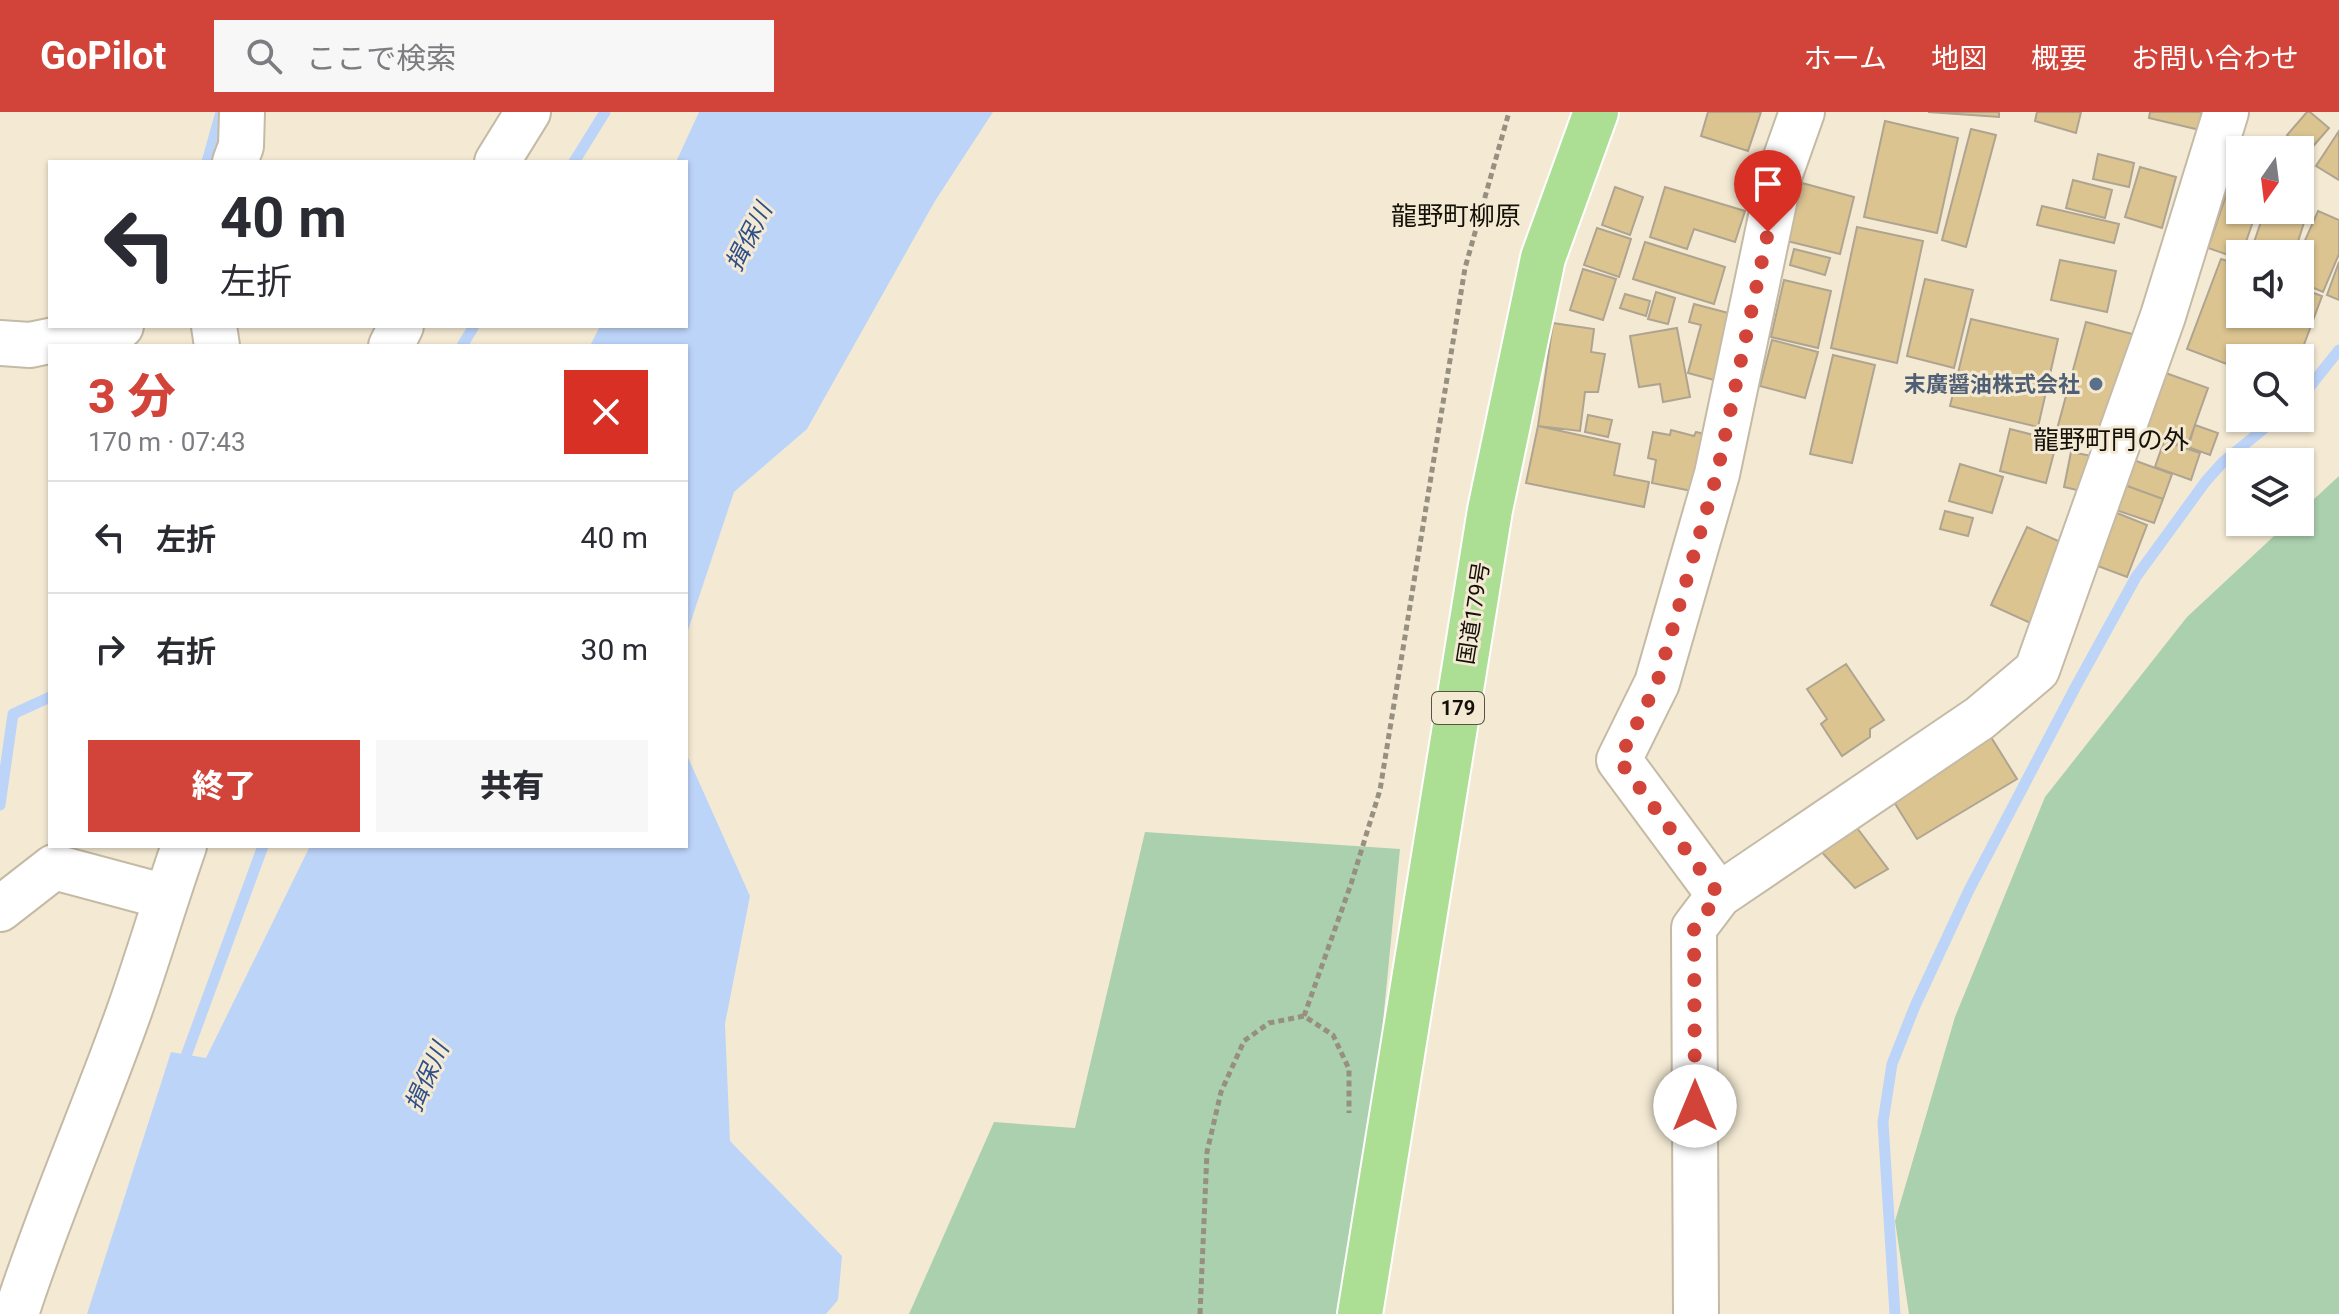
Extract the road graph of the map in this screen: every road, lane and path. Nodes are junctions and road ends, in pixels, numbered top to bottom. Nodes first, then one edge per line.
1 (242, 112) edge
2 (528, 112) edge
3 (1509, 112) edge
4 (1596, 112) edge
5 (1802, 112) edge
6 (2226, 112) edge
7 (236, 160) edge
8 (498, 160) edge
9 (111, 328) edge
10 (0, 343) edge
11 (183, 848) edge
12 (1719, 895) junction
13 (166, 897) junction
14 (0, 909) edge
15 (1304, 1016) junction
16 (1349, 1117) dead end
17 (16, 1314) edge
18 (1200, 1314) edge
19 (1360, 1314) edge
20 (1696, 1314) edge

1 - 7 street
2 - 8 street
3 - 15 path
4 - 19 highway, 国道179号 / 179
5 - 12 street
6 - 12 street
9 - 10 street
11 - 13 street
12 - 20 street
13 - 14 street
13 - 17 street
15 - 16 path
15 - 18 path

